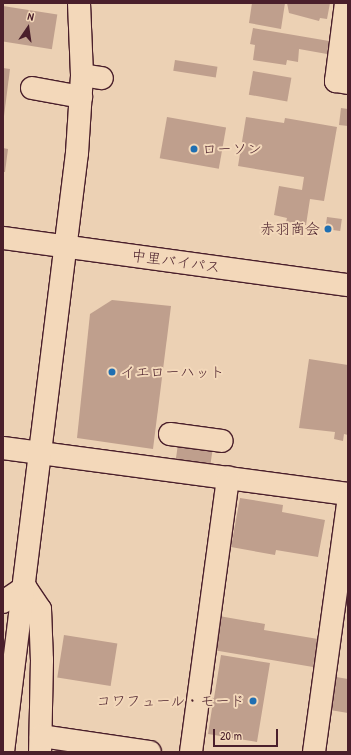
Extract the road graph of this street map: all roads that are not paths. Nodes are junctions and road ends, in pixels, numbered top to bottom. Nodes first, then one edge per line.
1 (79, 3) edge
2 (346, 3) edge
3 (348, 82) edge
4 (32, 88) dead end
5 (81, 97) junction
6 (3, 238) edge
7 (65, 246) junction
8 (348, 285) edge
9 (170, 434) dead end
10 (222, 441) dead end
11 (3, 448) edge
12 (41, 453) junction
13 (221, 473) junction
14 (348, 494) edge
15 (348, 503) edge
16 (25, 587) junction
17 (3, 602) edge
18 (40, 744) edge
19 (4, 752) edge
20 (150, 752) edge
21 (191, 752) edge
22 (314, 752) edge

1 - 5 street
2 - 3 street
4 - 5 street
5 - 7 street
6 - 7 street, 中里バイパス
7 - 8 street, 中里バイパス
7 - 12 street
9 - 10 street
11 - 12 street
12 - 13 street
12 - 16 street
13 - 14 street
13 - 21 street
15 - 22 street
16 - 17 street
16 - 18 street
16 - 19 street
18 - 20 street

